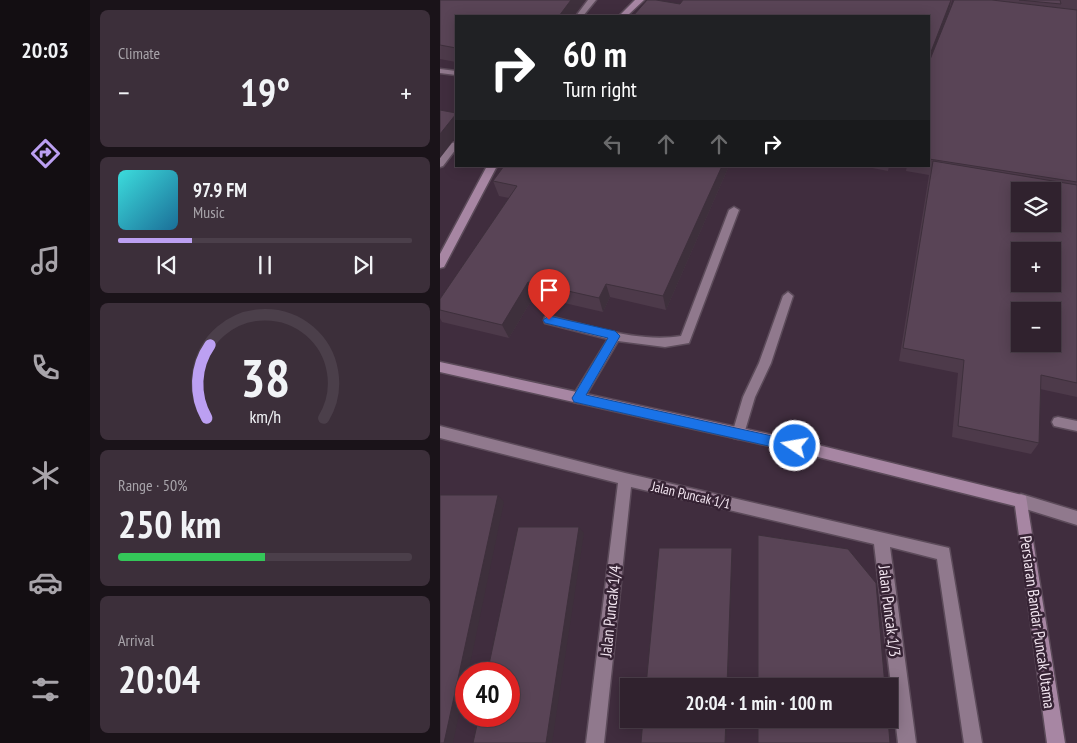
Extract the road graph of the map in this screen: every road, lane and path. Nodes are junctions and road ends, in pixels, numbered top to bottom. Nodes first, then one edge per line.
1 (592, 0) edge
2 (640, 0) edge
3 (580, 15) edge
4 (624, 15) edge
5 (440, 71) edge
6 (455, 73) edge
7 (455, 144) edge
8 (440, 164) edge
9 (491, 167) edge
10 (734, 210) dead end
11 (440, 264) edge
12 (788, 296) dead end
13 (549, 320) dead end
14 (615, 336) junction
15 (440, 367) edge
16 (578, 398) junction
17 (1058, 422) dead end
18 (1077, 426) edge
19 (440, 432) edge
20 (738, 434) junction
21 (625, 479) junction
22 (1021, 501) junction
23 (1077, 518) edge
24 (881, 538) junction
25 (595, 743) edge
26 (907, 743) edge
27 (973, 743) edge
28 (1056, 743) edge

1 - 3 lane
2 - 4 street
5 - 6 lane
7 - 8 lane
9 - 11 street
10 - 14 lane
12 - 20 lane
13 - 14 lane
14 - 16 lane
15 - 16 street
16 - 20 street
17 - 18 lane
19 - 21 street, Jalan Puncak 1/1
20 - 22 street
21 - 24 street, Jalan Puncak 1/1
21 - 25 street, Jalan Puncak 1/4
22 - 23 street
22 - 28 street, Persiaran Bandar Puncak Utama
24 - 26 street, Jalan Puncak 1/3
24 - 27 street, Jalan Puncak 1/1

